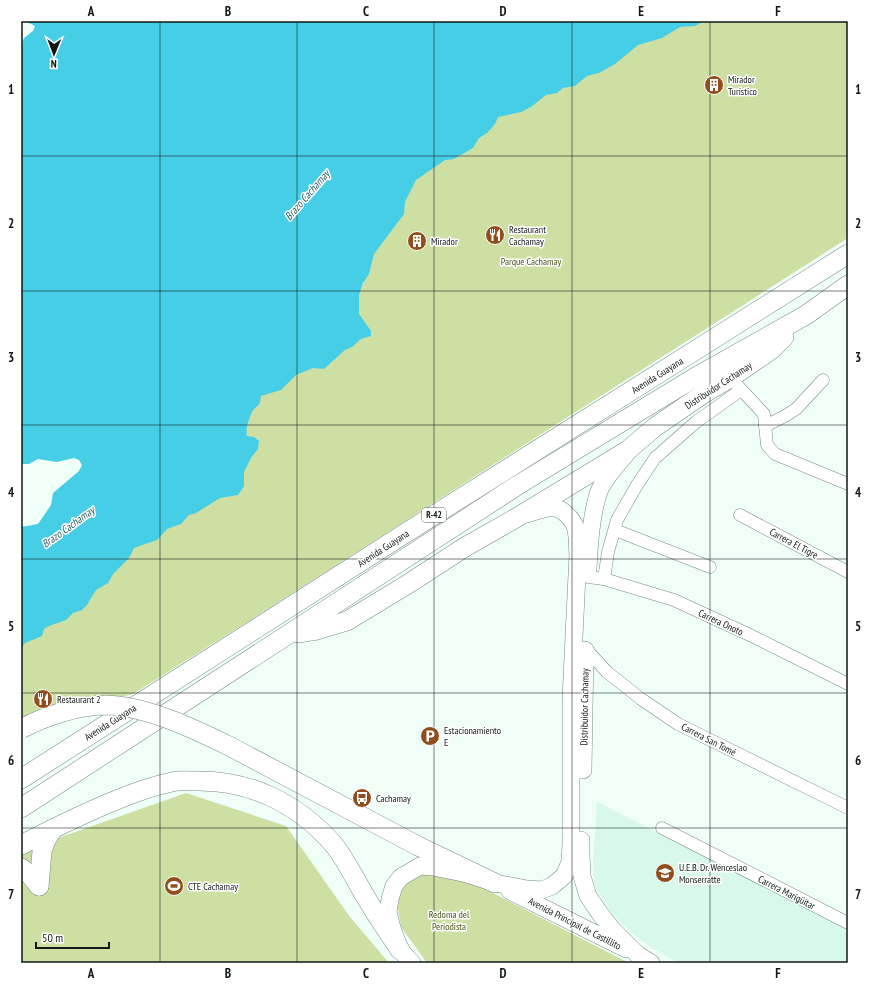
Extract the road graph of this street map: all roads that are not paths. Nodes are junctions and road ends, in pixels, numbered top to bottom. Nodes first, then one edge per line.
1 (848, 254) edge
2 (848, 285) edge
3 (806, 315) junction
4 (823, 380) dead end
5 (735, 384) junction
6 (765, 426) junction
7 (628, 450) junction
8 (848, 484) edge
9 (740, 515) dead end
10 (516, 518) junction
11 (615, 530) junction
12 (710, 567) dead end
13 (848, 572) edge
14 (596, 578) junction
15 (289, 634) junction
16 (585, 648) junction
17 (848, 684) edge
18 (21, 729) edge
19 (21, 779) edge
20 (21, 808) edge
21 (848, 808) edge
22 (662, 828) dead end
23 (53, 829) junction
24 (21, 845) edge
25 (21, 868) edge
26 (495, 884) junction
27 (848, 923) edge
28 (406, 956) edge
29 (647, 960) edge

1 - 19 main road, Avenida Guayana / R-42
2 - 3 main road, Avenida Guayana / R-42
3 - 5 main road, Distribuidor Cachamay / R-42
3 - 15 main road, Avenida Guayana / R-42
4 - 6 street
5 - 6 street
5 - 7 main road, Distribuidor Cachamay / R-42
5 - 11 street
6 - 8 street
7 - 10 main road, Distribuidor Cachamay / R-42
7 - 14 main road, Distribuidor Cachamay
9 - 13 street, Carrera El Tigre
10 - 15 main road, Distribuidor Cachamay / R-42
10 - 26 main road, Distribuidor Cachamay
11 - 12 street
11 - 14 street
14 - 16 main road, Distribuidor Cachamay
14 - 17 street, Carrera Onoto
15 - 20 main road, Avenida Guayana / R-42
16 - 21 street, Carrera San Tomé
16 - 29 main road, Distribuidor Cachamay
18 - 26 main road, bridge
22 - 27 street, Carrera Marigüitar
23 - 24 main road
23 - 25 main road
23 - 28 main road
26 - 28 main road
26 - 29 main road, Avenida Principal de Castillito

